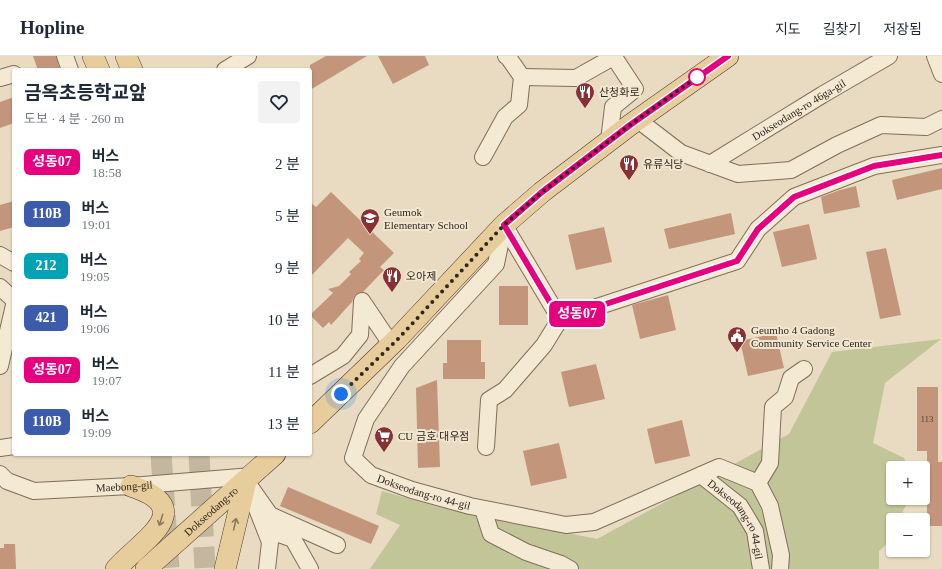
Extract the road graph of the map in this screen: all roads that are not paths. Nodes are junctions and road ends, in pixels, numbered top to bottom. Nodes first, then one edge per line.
1 (65, 56) edge
2 (93, 56) edge
3 (126, 56) edge
4 (248, 56) edge
5 (508, 56) edge
6 (728, 56) edge
7 (889, 56) edge
8 (935, 56) edge
9 (614, 57) edge
10 (69, 68) edge
11 (98, 68) edge
12 (131, 68) edge
13 (228, 68) edge
14 (942, 74) edge
15 (12, 75) edge
16 (522, 77) junction
17 (0, 78) edge
18 (942, 119) edge
19 (638, 120) junction
20 (609, 141) junction
21 (942, 155) edge
22 (484, 157) dead end
23 (710, 164) junction
24 (504, 225) junction
25 (0, 255) edge
26 (12, 262) edge
27 (12, 314) edge
28 (560, 319) junction
29 (391, 344) junction
30 (12, 364) edge
31 (0, 366) edge
32 (804, 369) dead end
33 (312, 375) edge
34 (312, 421) edge
35 (12, 446) edge
36 (486, 447) dead end
37 (0, 448) edge
38 (273, 456) edge
39 (0, 474) edge
40 (701, 475) junction
41 (249, 478) junction
42 (758, 483) junction
43 (131, 486) junction
44 (484, 509) junction
45 (265, 529) junction
46 (337, 545) dead end
47 (229, 565) edge
48 (116, 569) edge
49 (146, 569) edge
50 (268, 569) edge
51 (310, 569) edge
52 (570, 569) edge
53 (761, 569) edge
54 (780, 569) edge

1 - 10 street
2 - 11 main road
3 - 12 main road
4 - 13 street
5 - 16 street
6 - 19 main road
7 - 23 street, Dokseodang-ro 46ga-gil
8 - 14 street
9 - 16 street
9 - 20 street
15 - 17 street
16 - 22 street
18 - 23 street
19 - 20 main road
19 - 23 street
20 - 24 main road
21 - 28 street
24 - 28 street
24 - 29 main road
24 - 44 street, Dokseodang-ro 44-gil
25 - 26 street
27 - 31 street
28 - 36 street
29 - 33 street
29 - 34 main road
30 - 31 street
32 - 42 street
35 - 37 street
38 - 41 main road, Dokseodang-ro
39 - 43 street, Maebong-gil
40 - 42 street, Dokseodang-ro 44-gil
40 - 44 street, Dokseodang-ro 44-gil
40 - 53 street, Dokseodang-ro 44-gil
41 - 43 street, Maebong-gil
41 - 45 street
41 - 46 street
47 -> 41 main road
41 - 49 main road, Dokseodang-ro
42 - 54 street, Dokseodang-ro 44-gil
43 -> 48 main road
44 - 52 street
45 - 50 street
45 - 51 street

